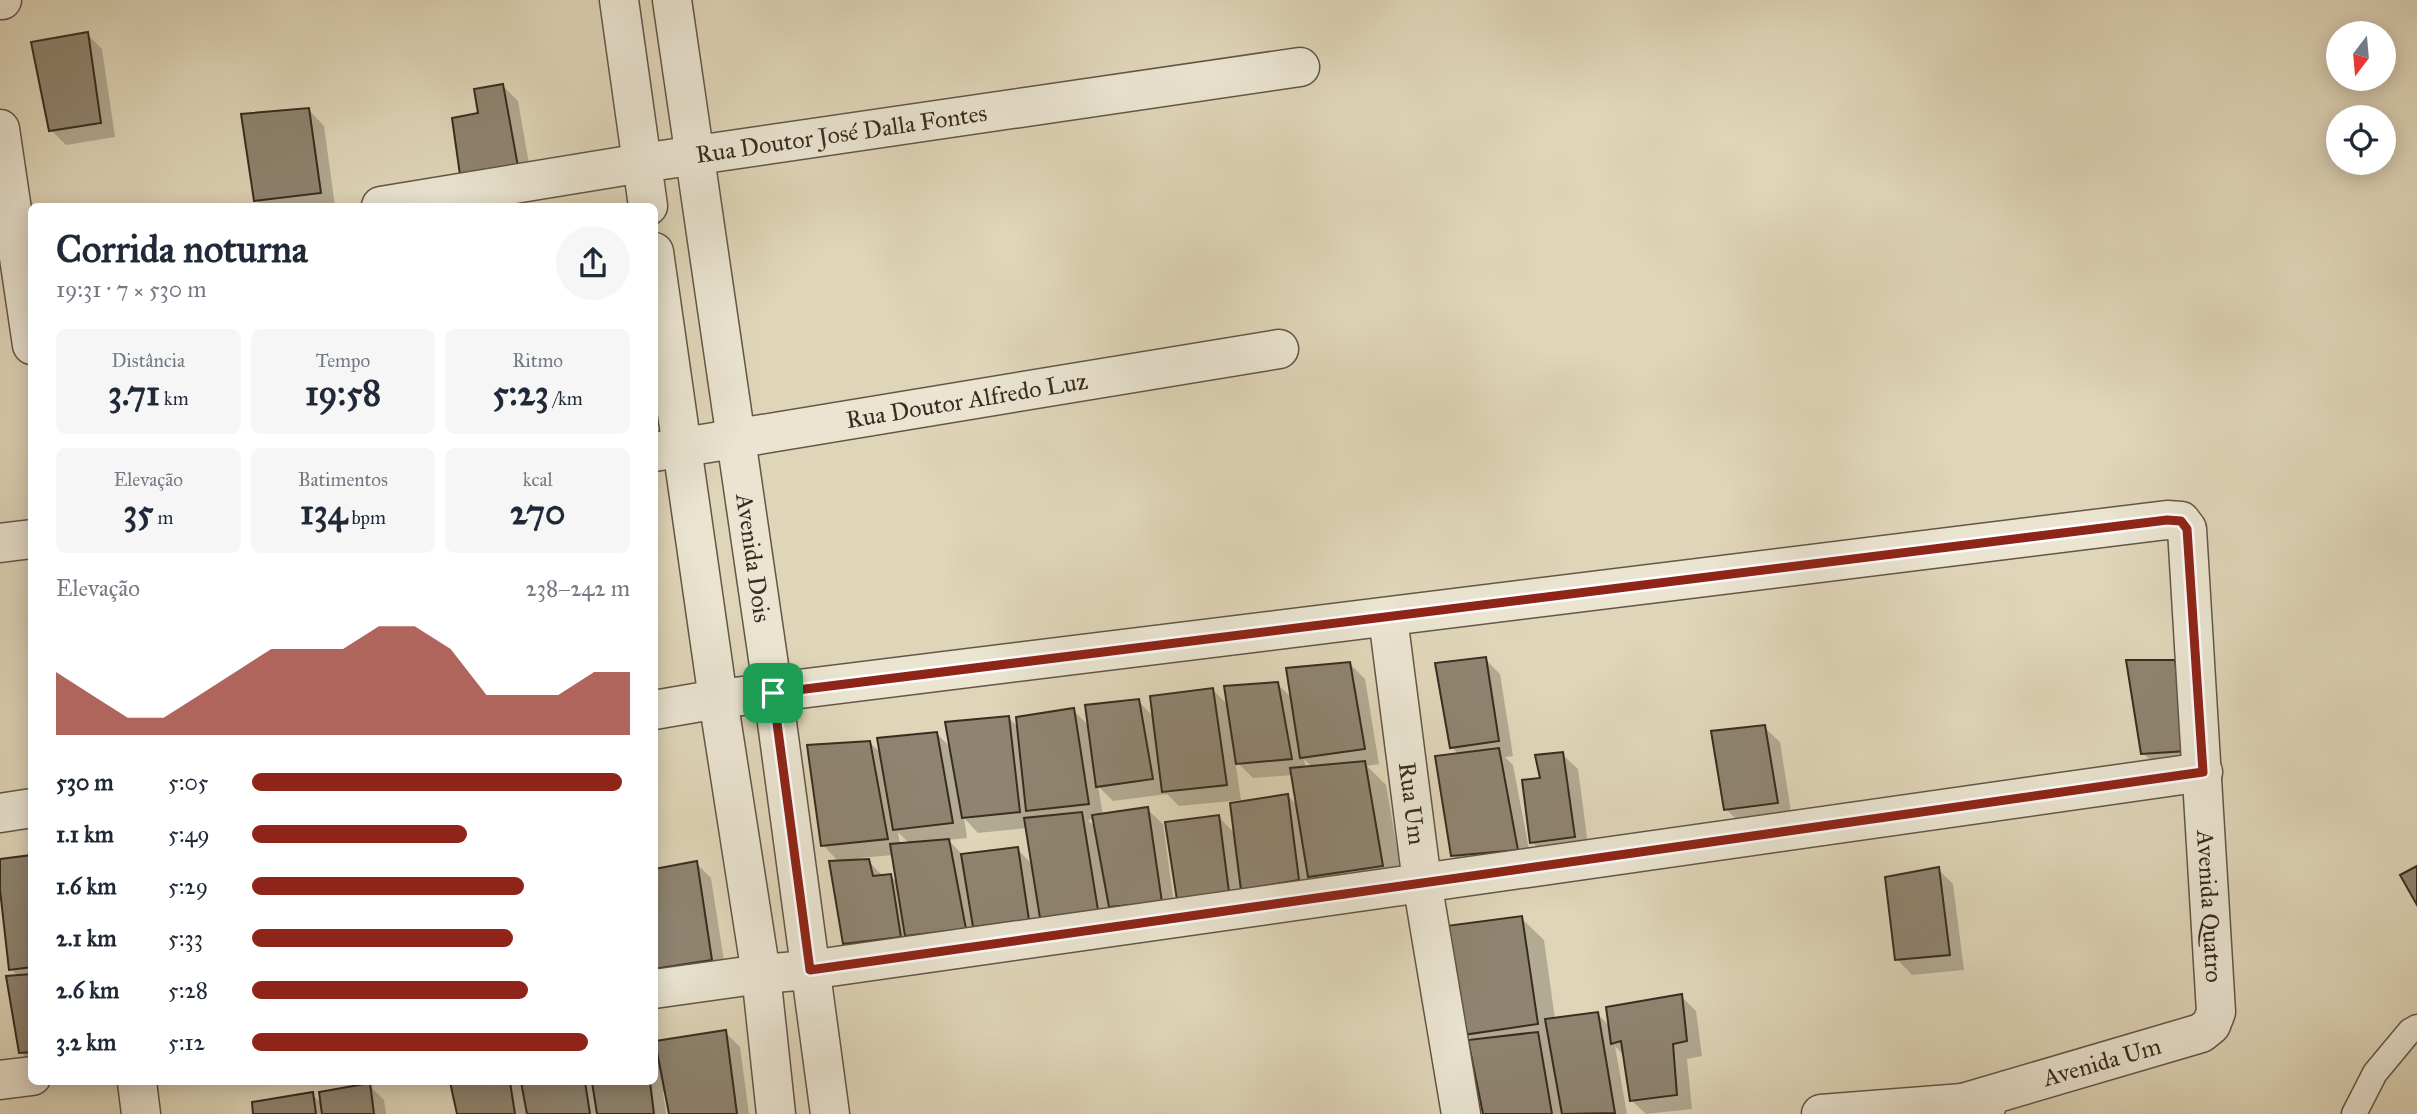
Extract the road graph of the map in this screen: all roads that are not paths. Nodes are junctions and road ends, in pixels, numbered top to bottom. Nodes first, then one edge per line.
1 (619, 0) edge
2 (672, 0) edge
3 (1300, 67) dead end
4 (0, 129) edge
5 (695, 156) junction
6 (642, 163) junction
7 (400, 203) edge
8 (648, 203) edge
9 (17, 267) edge
10 (658, 308) edge
11 (28, 324) edge
12 (1279, 349) dead end
13 (736, 439) junction
14 (668, 450) edge
15 (28, 540) edge
16 (0, 543) edge
17 (1388, 618) junction
18 (773, 693) junction
19 (718, 699) junction
20 (658, 708) edge
21 (2203, 772) junction
22 (28, 809) edge
23 (0, 813) edge
24 (1422, 882) junction
25 (810, 970) junction
26 (761, 974) junction
27 (658, 988) edge
28 (2417, 1027) edge
29 (2201, 1033) joint
30 (28, 1076) edge
31 (0, 1080) edge
32 (137, 1085) edge
33 (1963, 1103) junction
34 (1904, 1111) edge
35 (141, 1114) edge
36 (776, 1114) edge
37 (831, 1114) edge
38 (1461, 1114) edge
39 (1821, 1114) edge
40 (2009, 1114) edge
41 (2354, 1114) edge

1 - 6 street
2 - 5 street, Avenida Dois
3 - 5 street, Rua Doutor José Dalla Fontes
4 - 9 street
5 - 6 street, Rua Doutor José Dalla Fontes
5 - 13 street, Avenida Dois
6 - 7 street, Rua Doutor José Dalla Fontes
6 - 8 street
9 - 11 street
10 - 14 street
12 - 13 street, Rua Doutor Alfredo Luz
13 - 14 street, Rua Doutor Alfredo Luz
13 - 18 street, Avenida Dois
14 - 19 street
15 - 16 street
17 - 18 street
17 - 21 street, Avenida Quatro
17 - 24 street, Rua Um
18 - 19 street
18 - 25 street, Avenida Dois
19 - 20 street
19 - 26 street
21 - 24 street
21 - 29 street, Avenida Quatro
22 - 23 street
24 - 25 street
24 - 38 street, Rua Um
25 - 26 street
25 - 37 street, Avenida Dois
26 - 27 street
26 - 36 street
28 - 41 lane
29 - 33 street, Avenida Um
30 - 31 street
32 - 35 street
33 - 34 street
33 - 40 street
34 - 39 street

